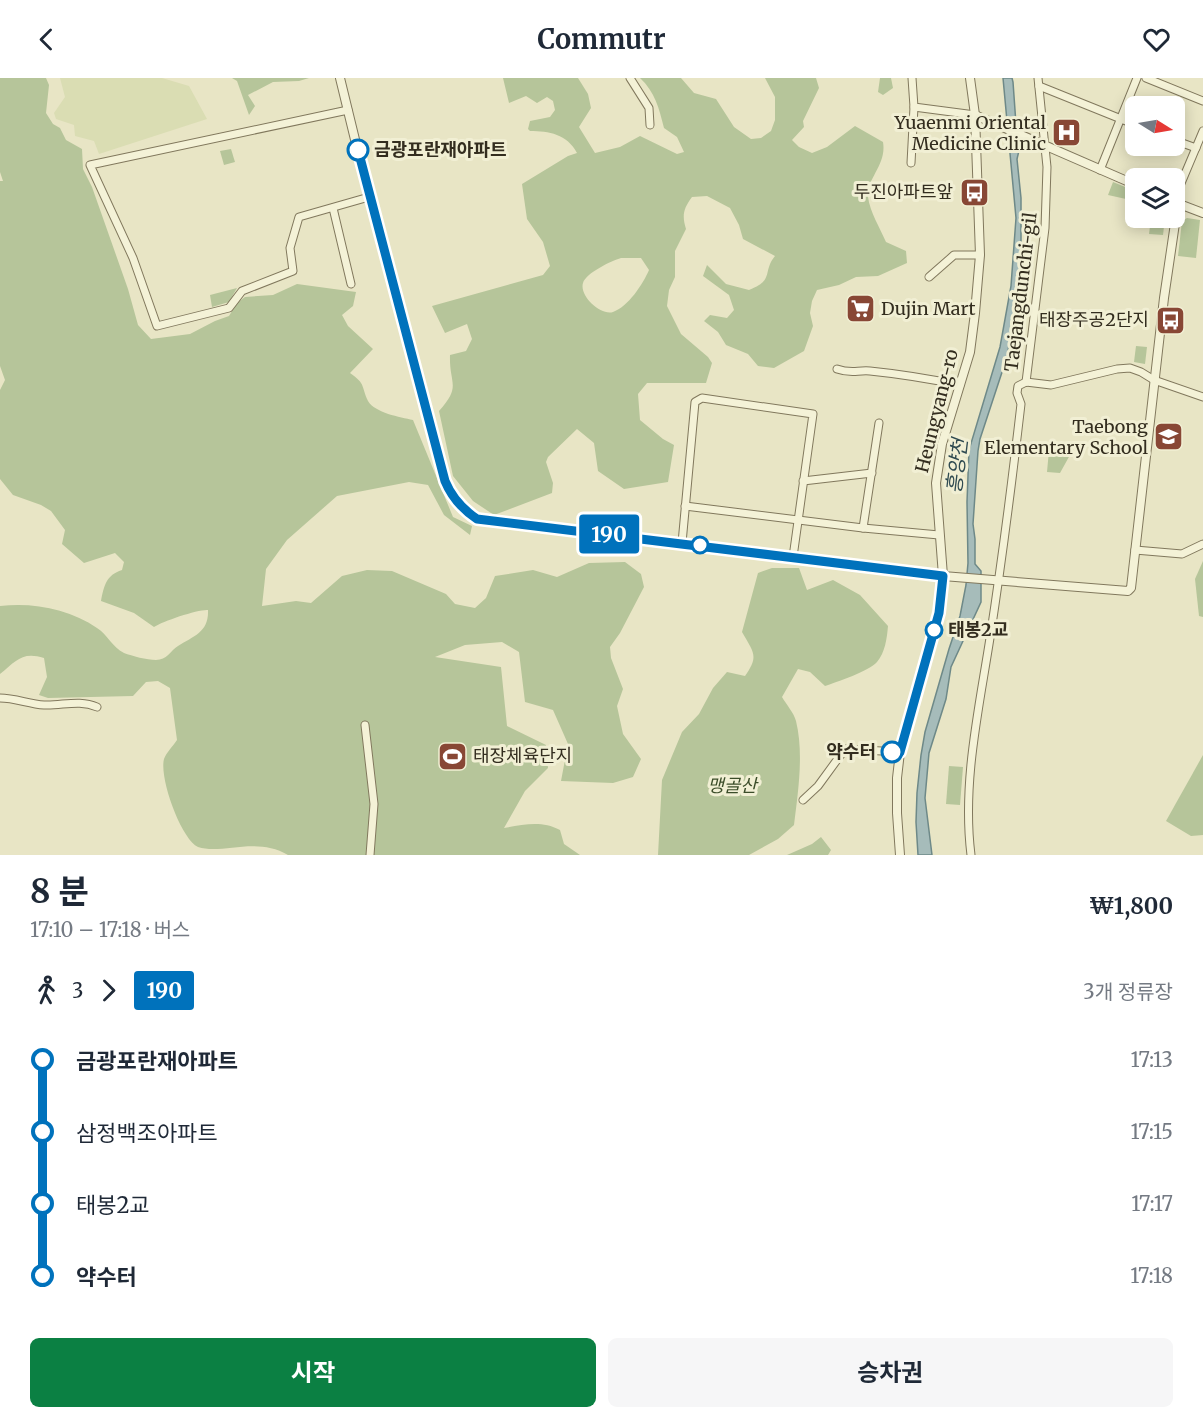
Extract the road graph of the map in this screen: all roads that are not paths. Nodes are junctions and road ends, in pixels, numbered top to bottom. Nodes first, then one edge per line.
1 (340, 78) edge
2 (630, 78) edge
3 (912, 78) edge
4 (970, 78) edge
5 (1137, 78) edge
6 (1146, 78) edge
7 (1039, 80) edge
8 (1203, 101) edge
9 (914, 107) junction
10 (348, 110) junction
11 (979, 116) junction
12 (1121, 120) junction
13 (1125, 121) edge
14 (650, 125) dead end
15 (1203, 131) edge
16 (1042, 144) junction
17 (1185, 144) edge
18 (1196, 148) junction
19 (911, 163) dead end
20 (1100, 170) junction
21 (1185, 178) edge
22 (1125, 180) edge
23 (369, 197) junction
24 (1185, 206) edge
25 (333, 208) junction
26 (1203, 213) edge
27 (1173, 228) edge
28 (980, 255) junction
29 (929, 277) dead end
30 (351, 284) dead end
31 (837, 369) dead end
32 (1154, 380) junction
33 (1026, 382) junction
34 (960, 385) junction
35 (1203, 387) edge
36 (1202, 397) edge
37 (879, 423) dead end
38 (872, 473) junction
39 (803, 481) junction
40 (685, 507) junction
41 (799, 521) junction
42 (863, 528) junction
43 (939, 535) junction
44 (682, 543) junction
45 (1203, 544) edge
46 (1135, 550) junction
47 (793, 557) junction
48 (943, 576) junction
49 (999, 580) junction
50 (0, 698) edge
51 (97, 707) dead end
52 (365, 725) dead end
53 (900, 752) junction
54 (802, 800) dead end
55 (370, 855) edge
56 (900, 855) edge
57 (971, 855) edge

1 - 10 street
2 - 14 street
3 - 9 street
4 - 11 street, Heungyang-ro
5 - 12 street
6 - 8 street
7 - 12 street, Taejangdunchi-gil
7 - 16 street, Taejangdunchi-gil
9 - 11 street
9 - 19 street
10 - 23 street
10 - 25 street
11 - 16 street
11 - 28 street, Heungyang-ro
12 - 13 street, Taejangdunchi-gil
12 - 20 street
15 - 18 street
16 - 20 street
16 - 33 street, Taejangdunchi-gil
17 - 18 street
18 - 21 street
20 - 22 street
23 - 25 street
23 - 44 street
24 - 26 street
25 - 30 street
27 - 32 street
28 - 29 street
28 - 34 street, Heungyang-ro
31 - 34 street
32 - 33 street
32 - 36 street
32 - 46 street
33 - 49 street, Taejangdunchi-gil
34 - 43 street, Heungyang-ro
35 - 36 street
37 - 38 street
38 - 39 street
38 - 42 street
39 - 40 street
39 - 41 street
40 - 41 street
40 - 44 street
41 - 42 street
41 - 47 street
42 - 43 street
43 - 48 street, Heungyang-ro
44 - 47 street
45 - 46 street
46 - 49 street
47 - 48 street
48 - 49 street
48 - 53 street, Heungyang-ro
49 - 57 street, Taejangdunchi-gil
50 - 51 street
52 - 55 street
53 - 54 street
53 - 56 street, Heungyang-ro

